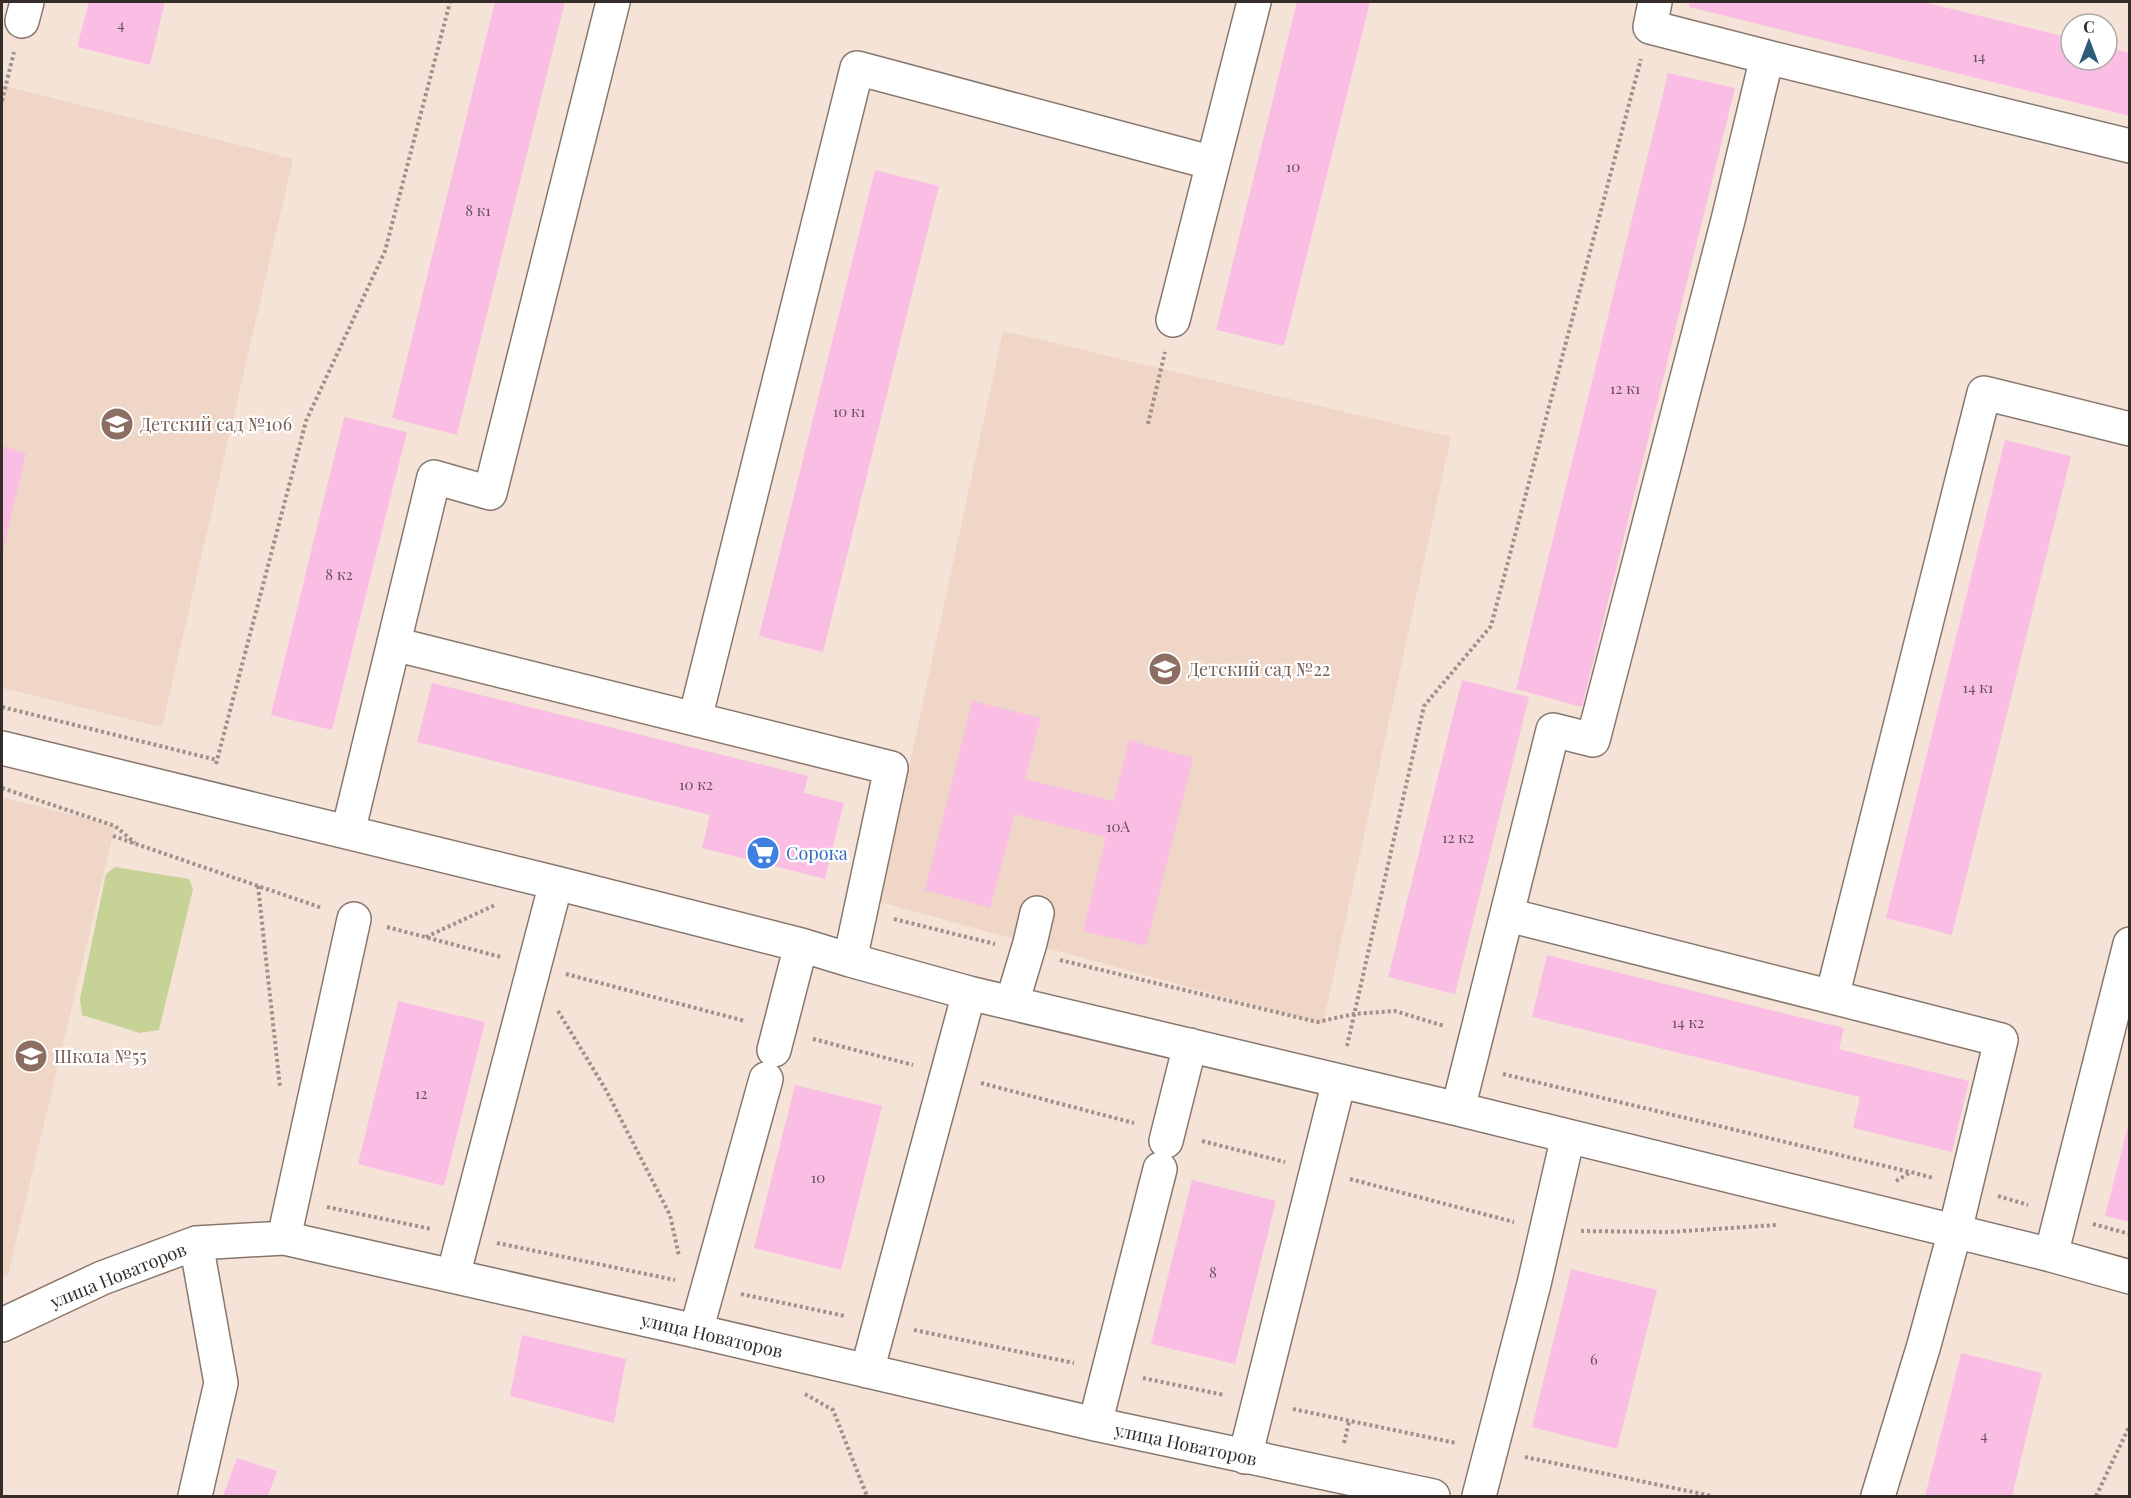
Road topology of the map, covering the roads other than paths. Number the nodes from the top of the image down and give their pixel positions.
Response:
1 (613, 2) edge
2 (1254, 2) edge
3 (1652, 14) edge
4 (1767, 57) junction
5 (2130, 146) edge
6 (1213, 163) junction
7 (1173, 320) road end
8 (2130, 429) edge
9 (394, 644) junction
10 (695, 718) junction
11 (2, 748) edge
12 (348, 832) junction
13 (551, 882) junction
14 (1037, 913) dead end
15 (1508, 915) junction
16 (354, 919) road end
17 (2130, 944) edge
18 (801, 945) junction
19 (850, 960) junction
20 (969, 993) junction
21 (1832, 998) junction
22 (1012, 1003) junction
23 (1190, 1045) junction
24 (1339, 1081) junction
25 (1458, 1109) junction
26 (1568, 1136) junction
27 (1955, 1231) junction
28 (284, 1238) junction
29 (196, 1242) junction
30 (2051, 1255) junction
31 (453, 1276) junction
32 (2130, 1277) edge
33 (2, 1325) edge
34 (696, 1330) junction
35 (867, 1371) junction
36 (1095, 1424) junction
37 (1245, 1457) junction
38 (195, 1497) edge
39 (1433, 1497) edge
40 (1479, 1497) edge
41 (1878, 1497) edge

1 - 9 street
2 - 6 street
3 - 4 street
4 - 5 street
4 - 15 street
6 - 7 street
6 - 10 street
8 - 21 street
9 - 10 street
9 - 12 street
10 - 19 street
11 - 12 street
12 - 13 street
13 - 18 street
13 - 31 street
14 - 22 street
15 - 21 street
15 - 25 street
16 - 28 street
17 - 30 street
18 - 19 street
18 - 34 street
19 - 20 street
20 - 22 street
20 - 35 street
21 - 27 street
22 - 23 street
23 - 24 street
23 - 36 street
24 - 25 street
24 - 37 street
25 - 26 street
26 - 27 street
26 - 40 street
27 - 30 street
27 - 41 street
28 - 29 street, улица Новаторов
28 - 31 street, улица Новаторов
29 - 33 street, улица Новаторов
29 - 38 street
30 - 32 street
31 - 34 street, улица Новаторов
34 - 35 street, улица Новаторов
35 - 36 street, улица Новаторов
36 - 37 street, улица Новаторов
37 - 39 street, улица Новаторов

